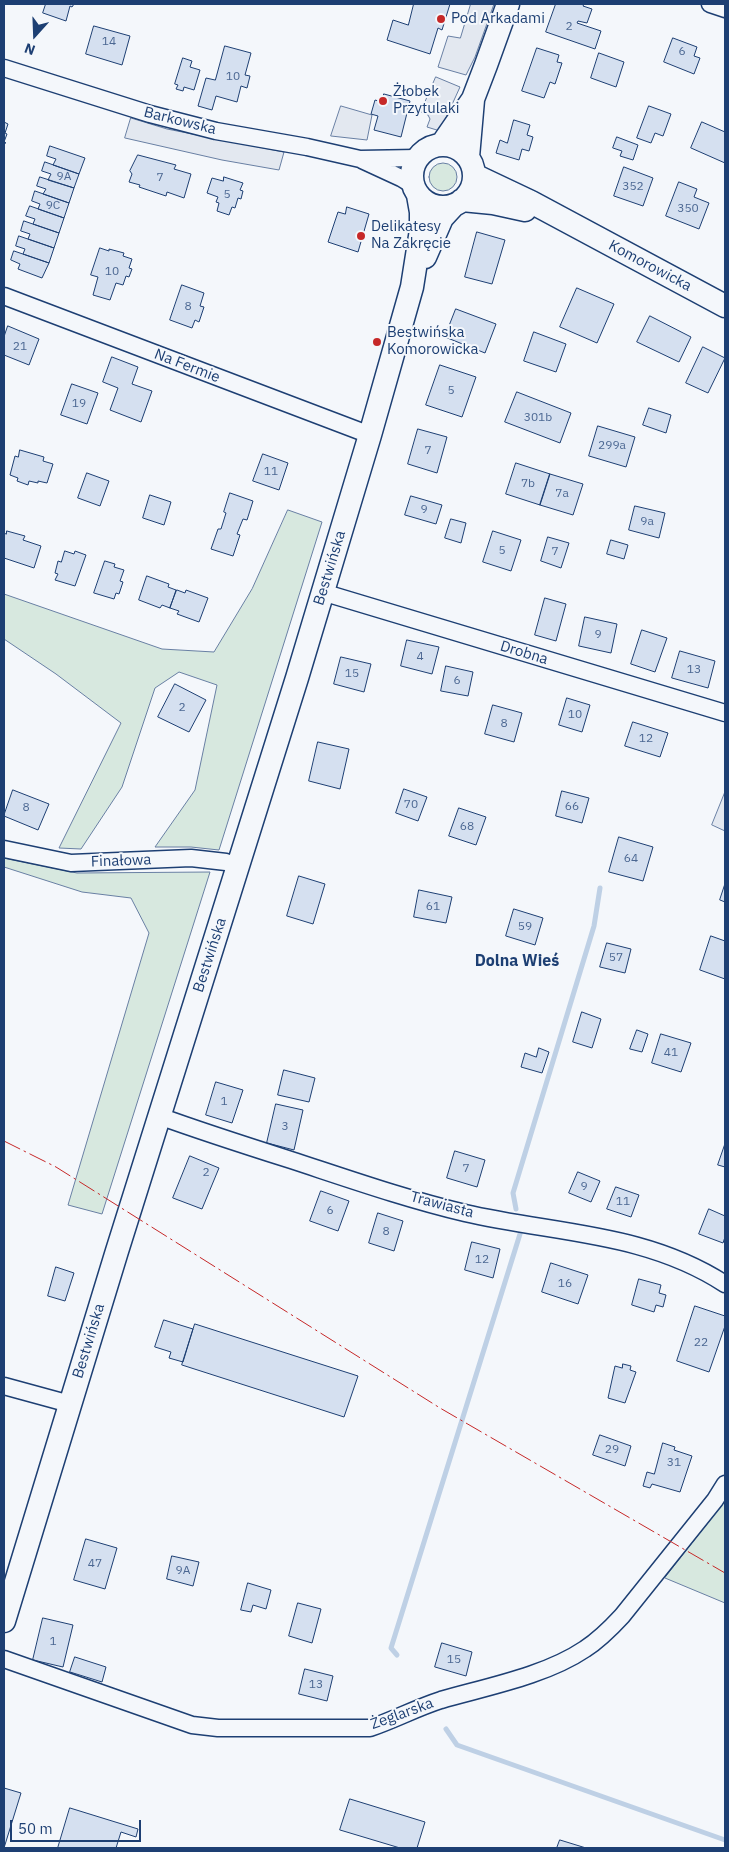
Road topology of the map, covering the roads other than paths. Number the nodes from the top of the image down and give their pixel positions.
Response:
1 (508, 4) edge
2 (710, 4) edge
3 (725, 9) edge
4 (4, 68) edge
5 (473, 99) junction
6 (442, 144) junction
7 (360, 158) junction
8 (417, 158) junction
9 (471, 166) junction
10 (416, 190) junction
11 (458, 203) junction
12 (574, 226) junction
13 (412, 287) junction
14 (4, 296) edge
15 (725, 306) edge
16 (370, 435) junction
17 (322, 592) junction
18 (725, 713) edge
19 (4, 849) edge
20 (238, 866) junction
21 (159, 1116) junction
22 (725, 1284) edge
23 (4, 1386) edge
24 (70, 1404) junction
25 (725, 1484) edge
26 (4, 1621) edge
27 (4, 1659) edge

1 - 5 street
2 - 3 street
4 - 7 street, Barkowska
5 - 6 street
5 - 9 street
6 - 8 street
6 - 9 street
7 - 8 street, Barkowska
7 - 10 street, Barkowska
8 - 10 street
9 - 11 street
9 - 12 street, Komorowicka
10 - 11 street
10 - 13 street, Bestwińska
11 - 12 street, Komorowicka
11 - 13 street, Bestwińska
12 - 15 street, Komorowicka
13 - 16 street, Bestwińska
14 - 16 street, Na Fermie
16 - 17 street, Bestwińska
17 - 18 street, Drobna
17 - 20 street, Bestwińska
19 - 20 street, Finałowa
20 - 21 street, Bestwińska
21 - 22 street, Trawiasta
21 - 24 street, Bestwińska
23 - 24 street
24 - 26 street, Bestwińska
25 - 27 street, Żeglarska

